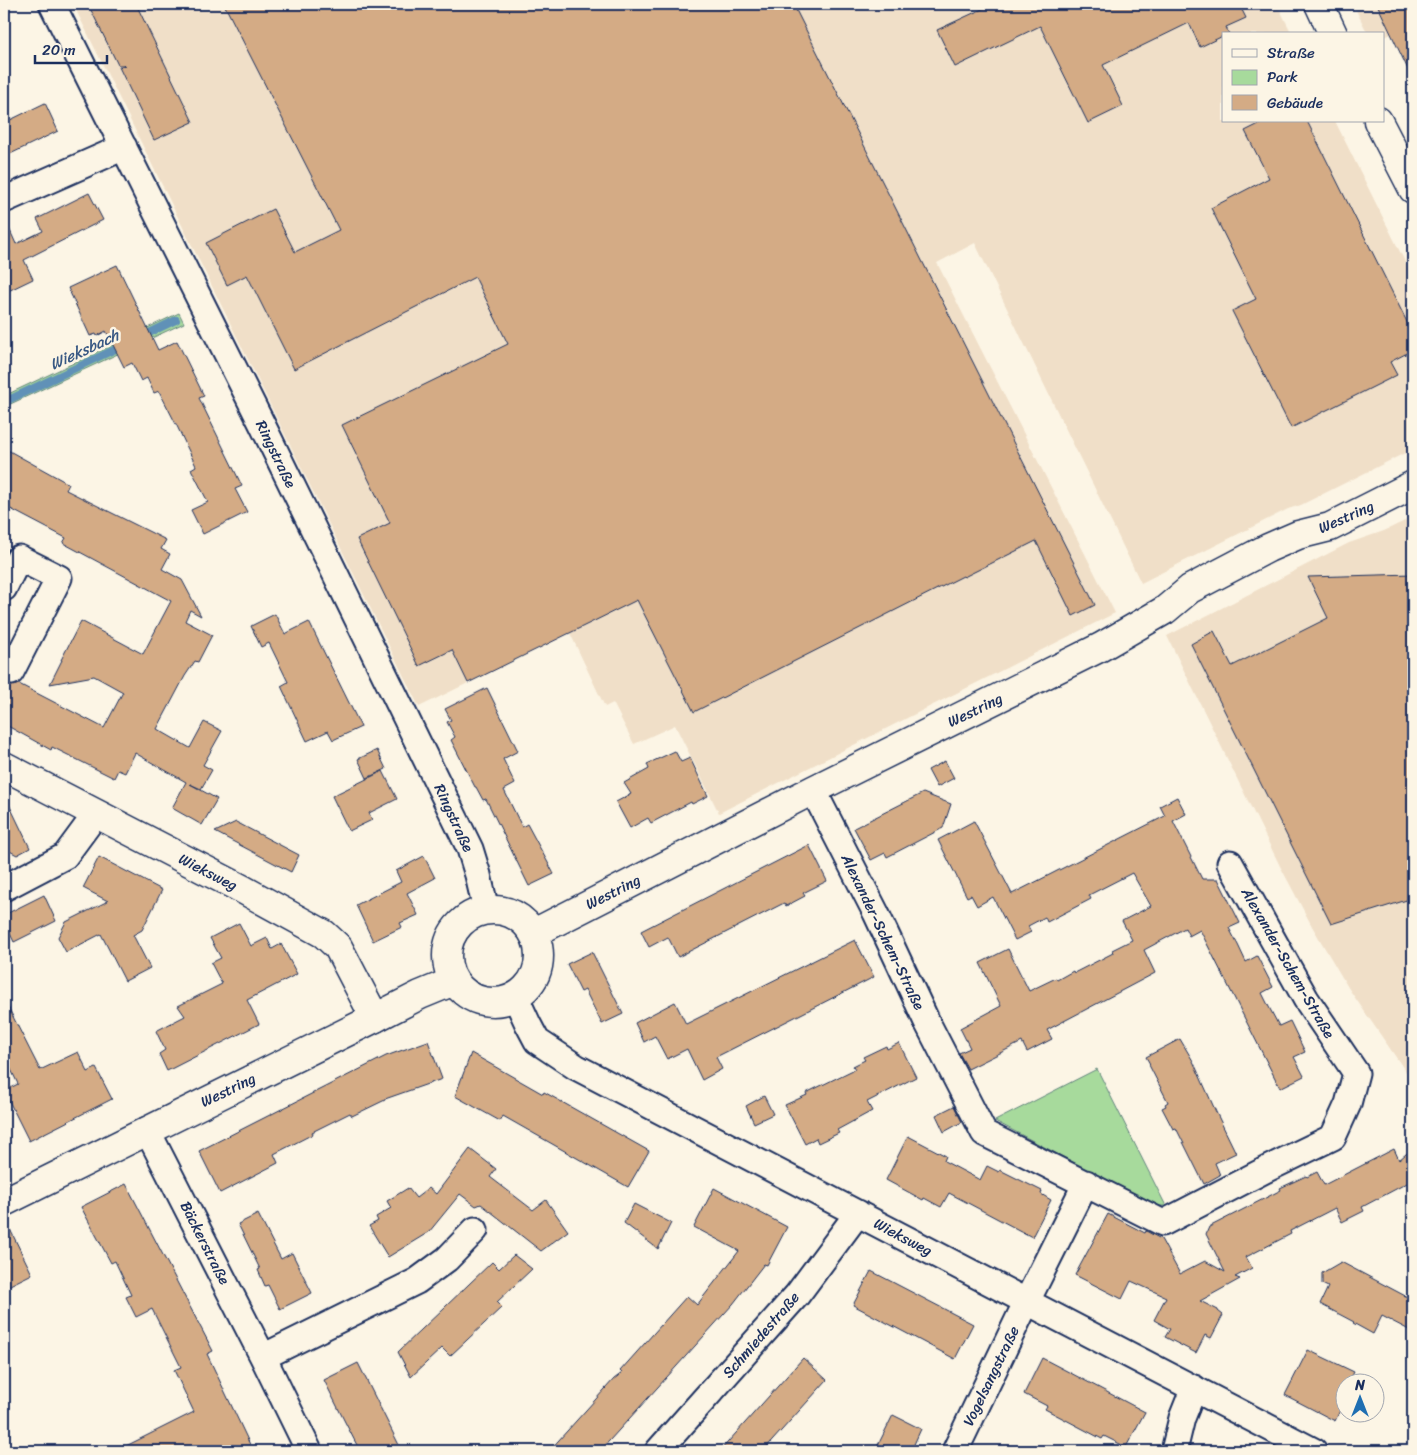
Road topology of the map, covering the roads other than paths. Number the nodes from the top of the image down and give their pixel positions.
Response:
1 (52, 4) edge
2 (1319, 4) edge
3 (1332, 32) edge
4 (1379, 122) edge
5 (124, 147) junction
6 (1411, 180) edge
7 (4, 200) edge
8 (1413, 485) edge
9 (4, 588) edge
10 (4, 668) edge
11 (4, 766) edge
12 (813, 790) junction
13 (96, 814) junction
14 (1230, 863) dead end
15 (4, 888) edge
16 (486, 910) junction
17 (534, 933) junction
18 (454, 981) junction
19 (516, 998) junction
20 (375, 1018) junction
21 (147, 1130) junction
22 (1086, 1183) junction
23 (4, 1202) edge
24 (858, 1213) junction
25 (475, 1230) dead end
26 (1027, 1301) junction
27 (263, 1357) junction
28 (1194, 1388) junction
29 (309, 1451) edge
30 (658, 1451) edge
31 (955, 1451) edge
32 (1174, 1451) edge
33 (1314, 1451) edge

1 - 5 street, Ringstraße
2 - 3 main road
4 - 6 main road
5 - 7 street
5 - 16 street, Ringstraße
8 - 12 main road, Westring
9 - 10 street
11 - 13 main road, Wieksweg
12 - 17 main road, Westring
12 - 22 street, Alexander-Schem-Straße
13 - 15 street
13 - 20 main road, Wieksweg
14 - 22 street, Alexander-Schem-Straße
16 - 17 main road
16 - 18 main road
17 - 19 main road
18 - 19 main road
18 - 20 main road, Westring
19 - 24 street, Wieksweg
20 - 21 main road, Westring
21 - 23 main road, Westring
21 - 27 street, Bäckerstraße
22 - 26 street
24 - 26 street, Wieksweg
24 - 30 street, Schmiedestraße
25 - 27 street
26 - 28 street, Wieksweg
26 - 31 street, Vogelsangstraße
27 - 29 street, Bäckerstraße
28 - 32 street
28 - 33 street, Wieksweg

